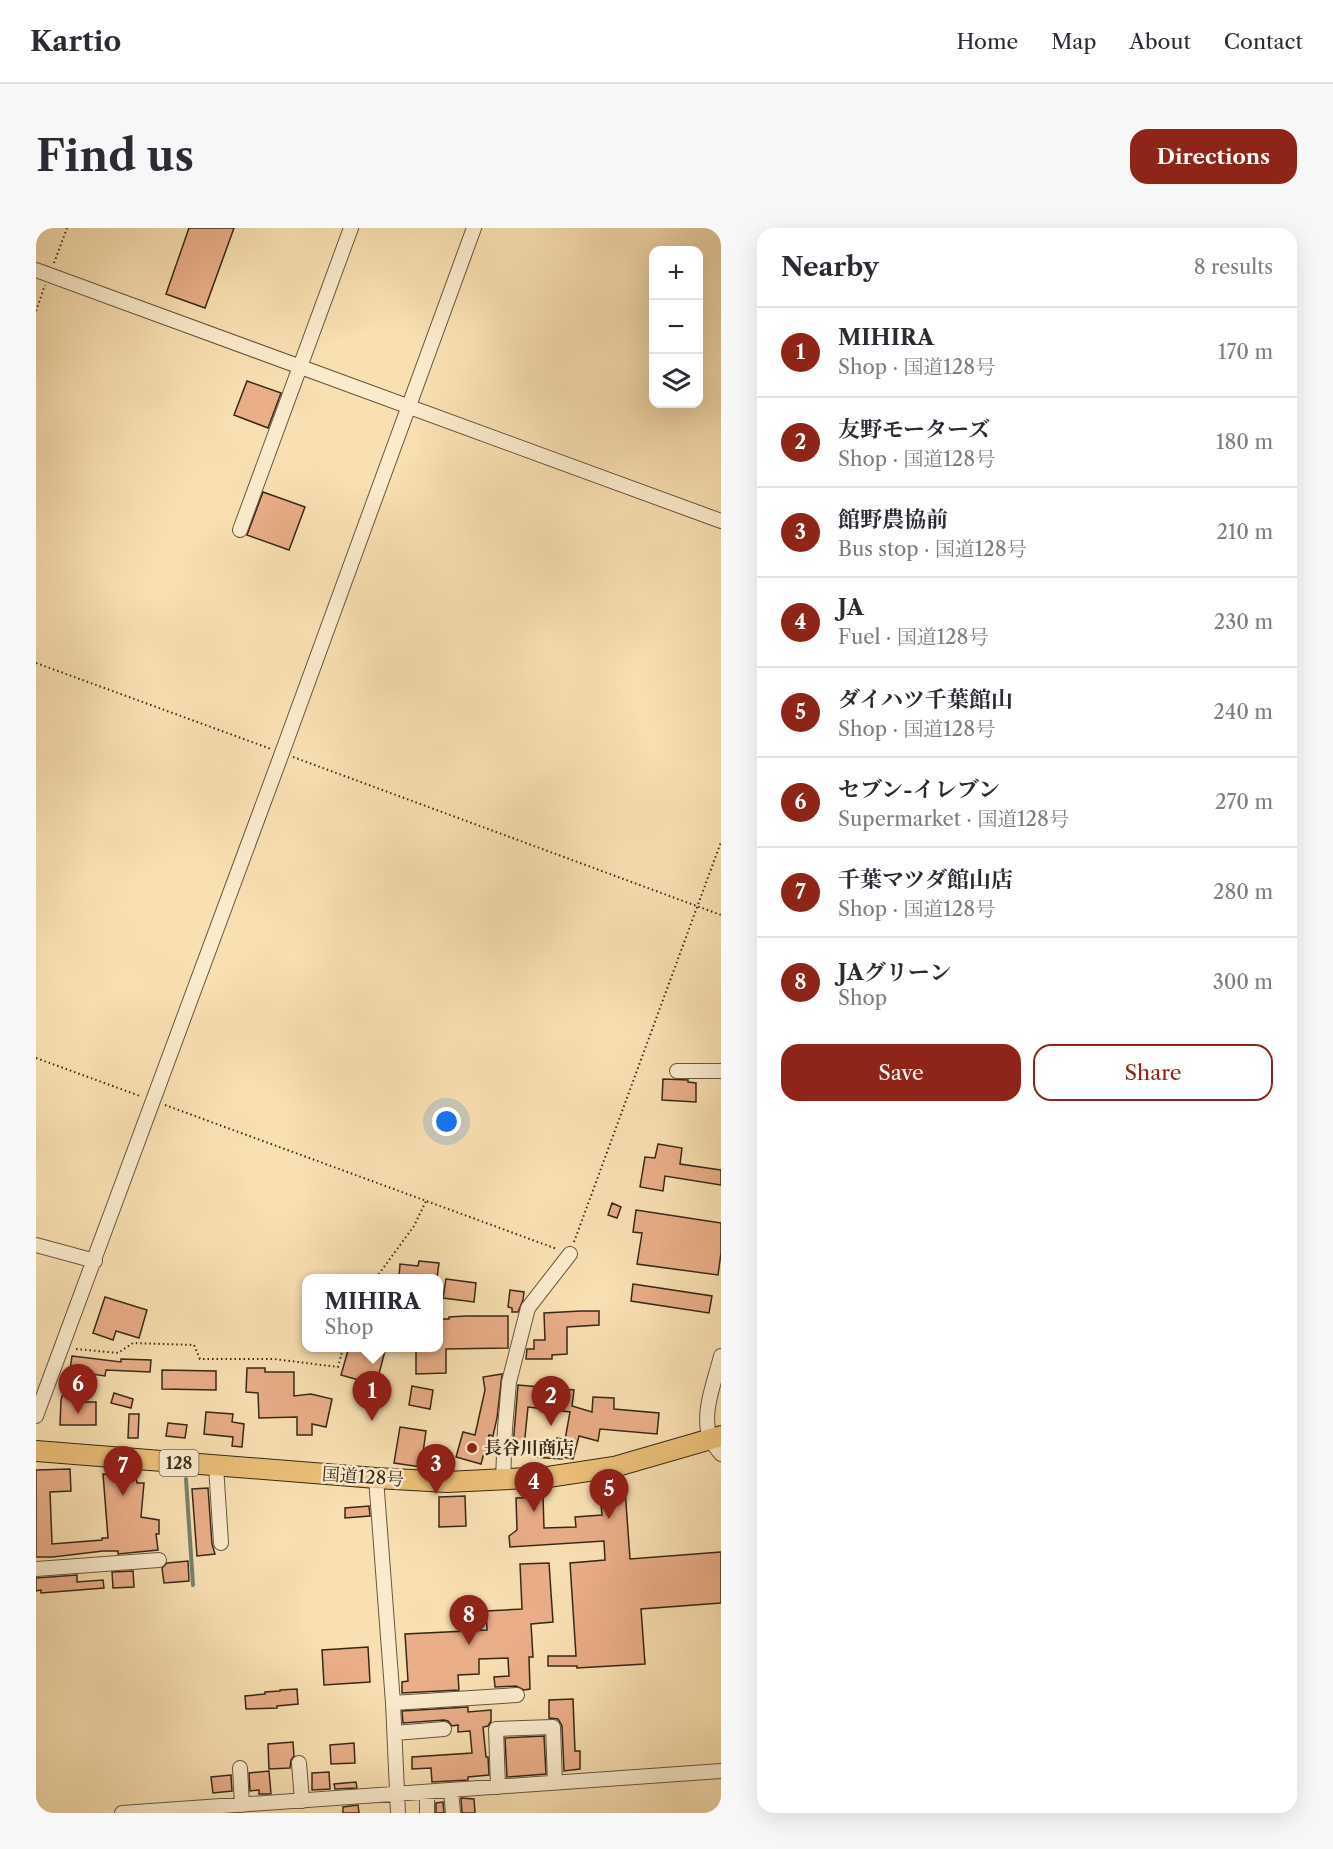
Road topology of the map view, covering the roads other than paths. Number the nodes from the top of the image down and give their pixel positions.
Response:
1 (351, 228) edge
2 (474, 228) edge
3 (36, 270) edge
4 (301, 366) junction
5 (409, 406) junction
6 (721, 521) edge
7 (240, 530) dead end
8 (676, 1071) dead end
9 (721, 1071) edge
10 (36, 1245) edge
11 (570, 1254) road end
12 (95, 1261) junction
13 (721, 1356) edge
14 (36, 1416) edge
15 (718, 1443) edge
16 (36, 1451) edge
17 (216, 1466) junction
18 (376, 1478) junction
19 (503, 1480) junction
20 (221, 1543) dead end
21 (159, 1560) dead end
22 (36, 1569) edge
23 (517, 1695) dead end
24 (393, 1703) junction
25 (444, 1729) dead end
26 (394, 1733) junction
27 (299, 1763) dead end
28 (240, 1768) dead end
29 (721, 1772) edge
30 (555, 1783) junction
31 (498, 1787) junction
32 (451, 1790) junction
33 (427, 1792) junction
34 (396, 1794) junction
35 (302, 1801) junction
36 (242, 1805) junction
37 (122, 1813) edge
38 (398, 1813) edge
39 (427, 1813) edge
40 (453, 1813) edge

1 - 4 street
2 - 5 street
3 - 4 street
4 - 5 street
4 - 7 street
5 - 6 street
5 - 12 street
8 - 9 street
10 - 12 street
11 - 19 street
12 - 14 street
13 - 15 street
15 - 19 highway, 国道128号 / 128
16 - 17 highway, 国道128号 / 128
17 - 18 highway, 国道128号 / 128
17 - 20 street
18 - 19 highway, 国道128号 / 128
18 - 24 street
21 - 22 street
23 - 24 street
24 - 26 street
25 - 26 street
26 - 34 street
27 - 35 street
28 - 36 street
29 - 30 street
30 - 31 street
30 - 31 street
31 - 32 street
32 - 33 street
32 - 40 street
33 - 34 street
33 - 39 street
34 - 35 street
34 - 38 street
35 - 36 street
36 - 37 street

